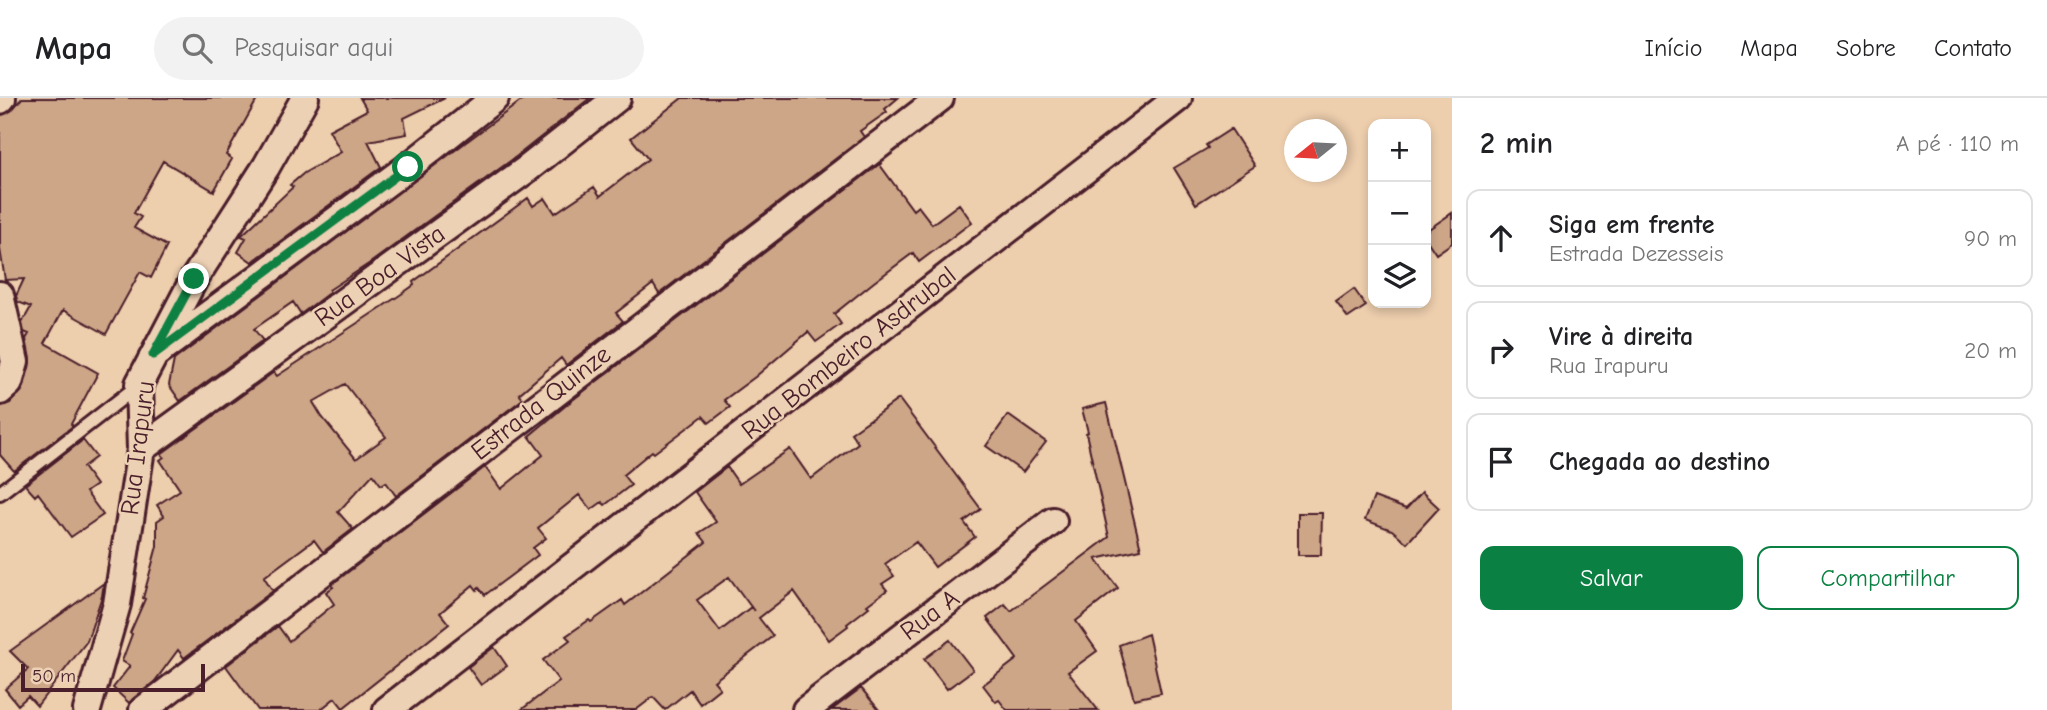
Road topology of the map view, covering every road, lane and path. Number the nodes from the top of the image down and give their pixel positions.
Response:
1 (305, 98) edge
2 (495, 98) edge
3 (617, 98) edge
4 (940, 98) edge
5 (1178, 98) edge
6 (0, 295) edge
7 (153, 355) junction
8 (139, 384) junction
9 (0, 391) edge
10 (141, 449) junction
11 (0, 493) edge
12 (1053, 521) dead end
13 (87, 710) edge
14 (143, 710) edge
15 (387, 710) edge
16 (806, 710) edge

1 - 7 street, Rua Irapuru
2 - 7 street
3 - 10 street, Rua Boa Vista
4 - 14 street, Estrada Quinze
5 - 15 street, Rua Bombeiro Asdrubal
6 - 9 street
7 - 8 street, Rua Irapuru
8 - 10 street, Rua Irapuru
8 - 11 lane
10 - 13 street, Rua Irapuru
12 - 16 street, Rua A

